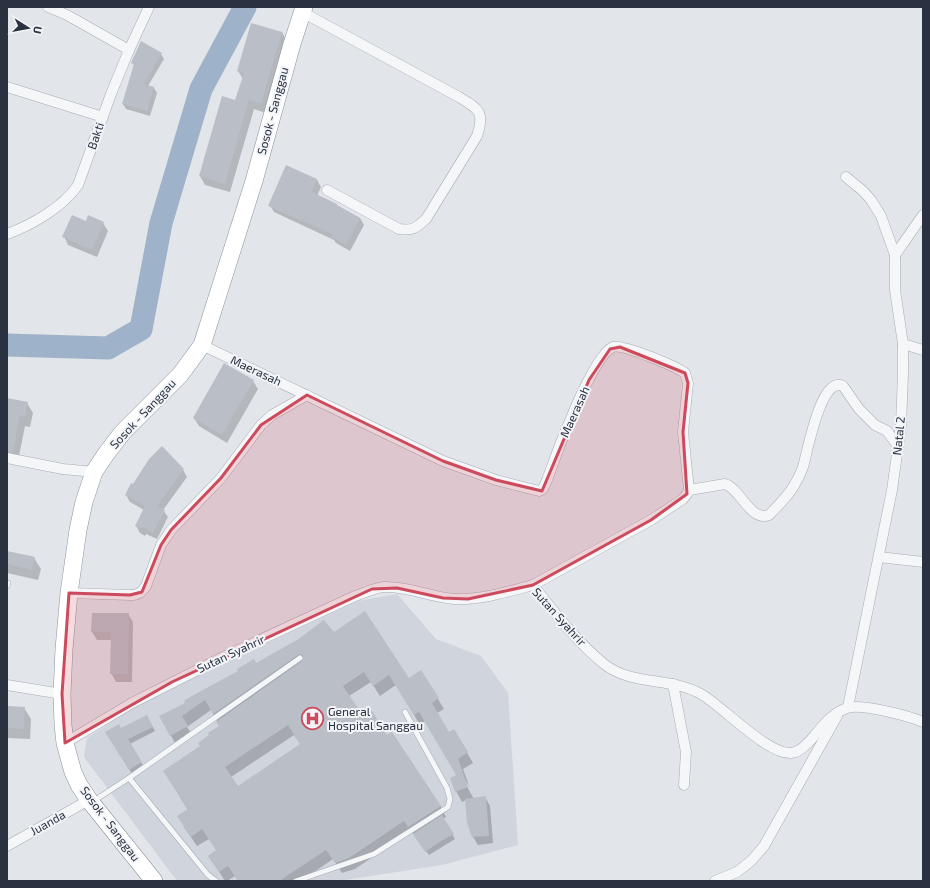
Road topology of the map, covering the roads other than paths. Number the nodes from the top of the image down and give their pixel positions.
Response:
1 (48, 7) edge
2 (149, 7) edge
3 (303, 9) edge
4 (129, 50) junction
5 (7, 87) edge
6 (103, 117) junction
7 (846, 177) dead end
8 (328, 190) dead end
9 (923, 215) edge
10 (8, 233) edge
11 (895, 255) junction
12 (903, 344) junction
13 (202, 346) junction
14 (923, 350) edge
15 (307, 395) junction
16 (898, 446) junction
17 (7, 458) edge
18 (94, 472) junction
19 (689, 490) junction
20 (879, 556) junction
21 (923, 562) edge
22 (533, 585) junction
23 (69, 593) junction
24 (300, 658) dead end
25 (673, 684) junction
26 (7, 685) edge
27 (62, 694) junction
28 (844, 709) junction
29 (405, 712) dead end
30 (923, 722) edge
31 (65, 743) junction
32 (129, 778) junction
33 (684, 785) dead end
34 (90, 801) junction
35 (7, 846) edge
36 (154, 881) edge
37 (216, 881) edge
38 (296, 881) edge
39 (715, 881) edge

1 - 4 street
2 - 4 street, Bakti
3 - 8 street
3 - 13 highway, Sosok - Sanggau
4 - 6 street, Bakti
5 - 6 street
6 - 10 street, Bakti
7 - 11 street, Natal 2
9 - 11 street
11 - 12 street, Natal 2
12 - 14 street
12 - 16 street, Natal 2
13 - 15 street, Maerasah
13 - 18 highway, Sosok - Sanggau
15 - 19 street, Maerasah
15 - 23 street
16 - 19 street
16 - 20 street, Natal 2
17 - 18 street
18 - 23 highway, Sosok - Sanggau
19 - 22 street
20 - 21 street
20 - 28 street, Natal 2
22 - 25 street, Sutan Syahrir
22 - 31 street, Sutan Syahrir
23 - 27 highway, Sosok - Sanggau
24 - 32 lane
25 - 28 street, Sutan Syahrir
25 - 33 street
26 - 27 street
27 - 31 highway, Sosok - Sanggau
28 - 30 street
28 - 39 street, Natal 2
29 - 38 lane
31 - 34 highway, Sosok - Sanggau
32 - 34 lane
32 - 37 lane
34 - 35 street, Juanda
34 - 36 highway, Sosok - Sanggau

